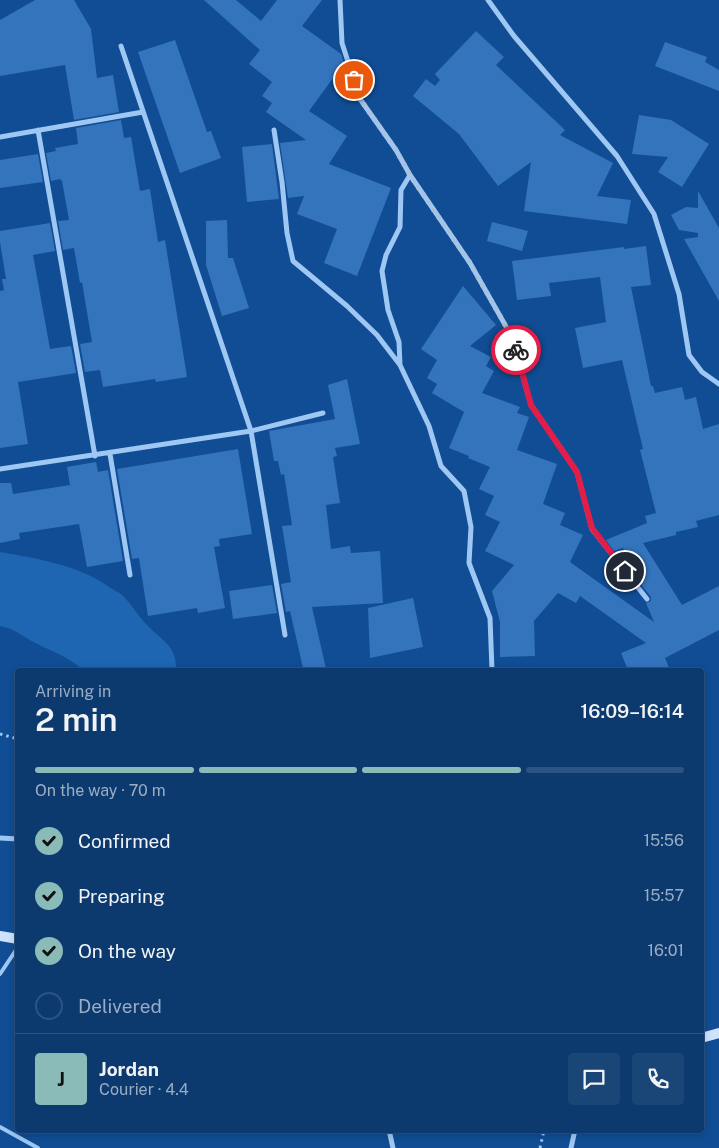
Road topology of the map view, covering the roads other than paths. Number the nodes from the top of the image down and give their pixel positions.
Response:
1 (340, 0) edge
2 (488, 0) edge
3 (121, 46) dead end
4 (143, 112) junction
5 (38, 130) junction
6 (274, 130) dead end
7 (0, 137) edge
8 (410, 175) junction
9 (400, 365) junction
10 (719, 384) edge
11 (323, 414) dead end
12 (251, 431) junction
13 (110, 454) junction
14 (95, 456) junction
15 (0, 469) edge
16 (130, 575) dead end
17 (647, 599) dead end
18 (285, 635) dead end
19 (492, 668) edge
20 (0, 838) edge
21 (15, 839) edge
22 (0, 936) edge
23 (15, 938) edge
24 (15, 951) edge
25 (0, 974) edge
26 (719, 1033) edge
27 (704, 1037) edge
28 (0, 1127) edge
29 (390, 1133) edge
30 (574, 1133) edge
31 (38, 1148) edge
32 (393, 1148) edge
33 (571, 1148) edge

1 - 8 street
2 - 10 street
3 - 4 street
4 - 5 street
4 - 12 street
5 - 7 street
5 - 14 street
6 - 9 street
8 - 9 street
8 - 17 street
9 - 19 street
11 - 12 street
12 - 13 street
12 - 18 street
13 - 14 street
13 - 16 street
14 - 15 street
20 - 21 street
22 - 23 main road
24 - 25 lane
26 - 27 main road
28 - 31 lane
29 - 32 street
30 - 33 street

